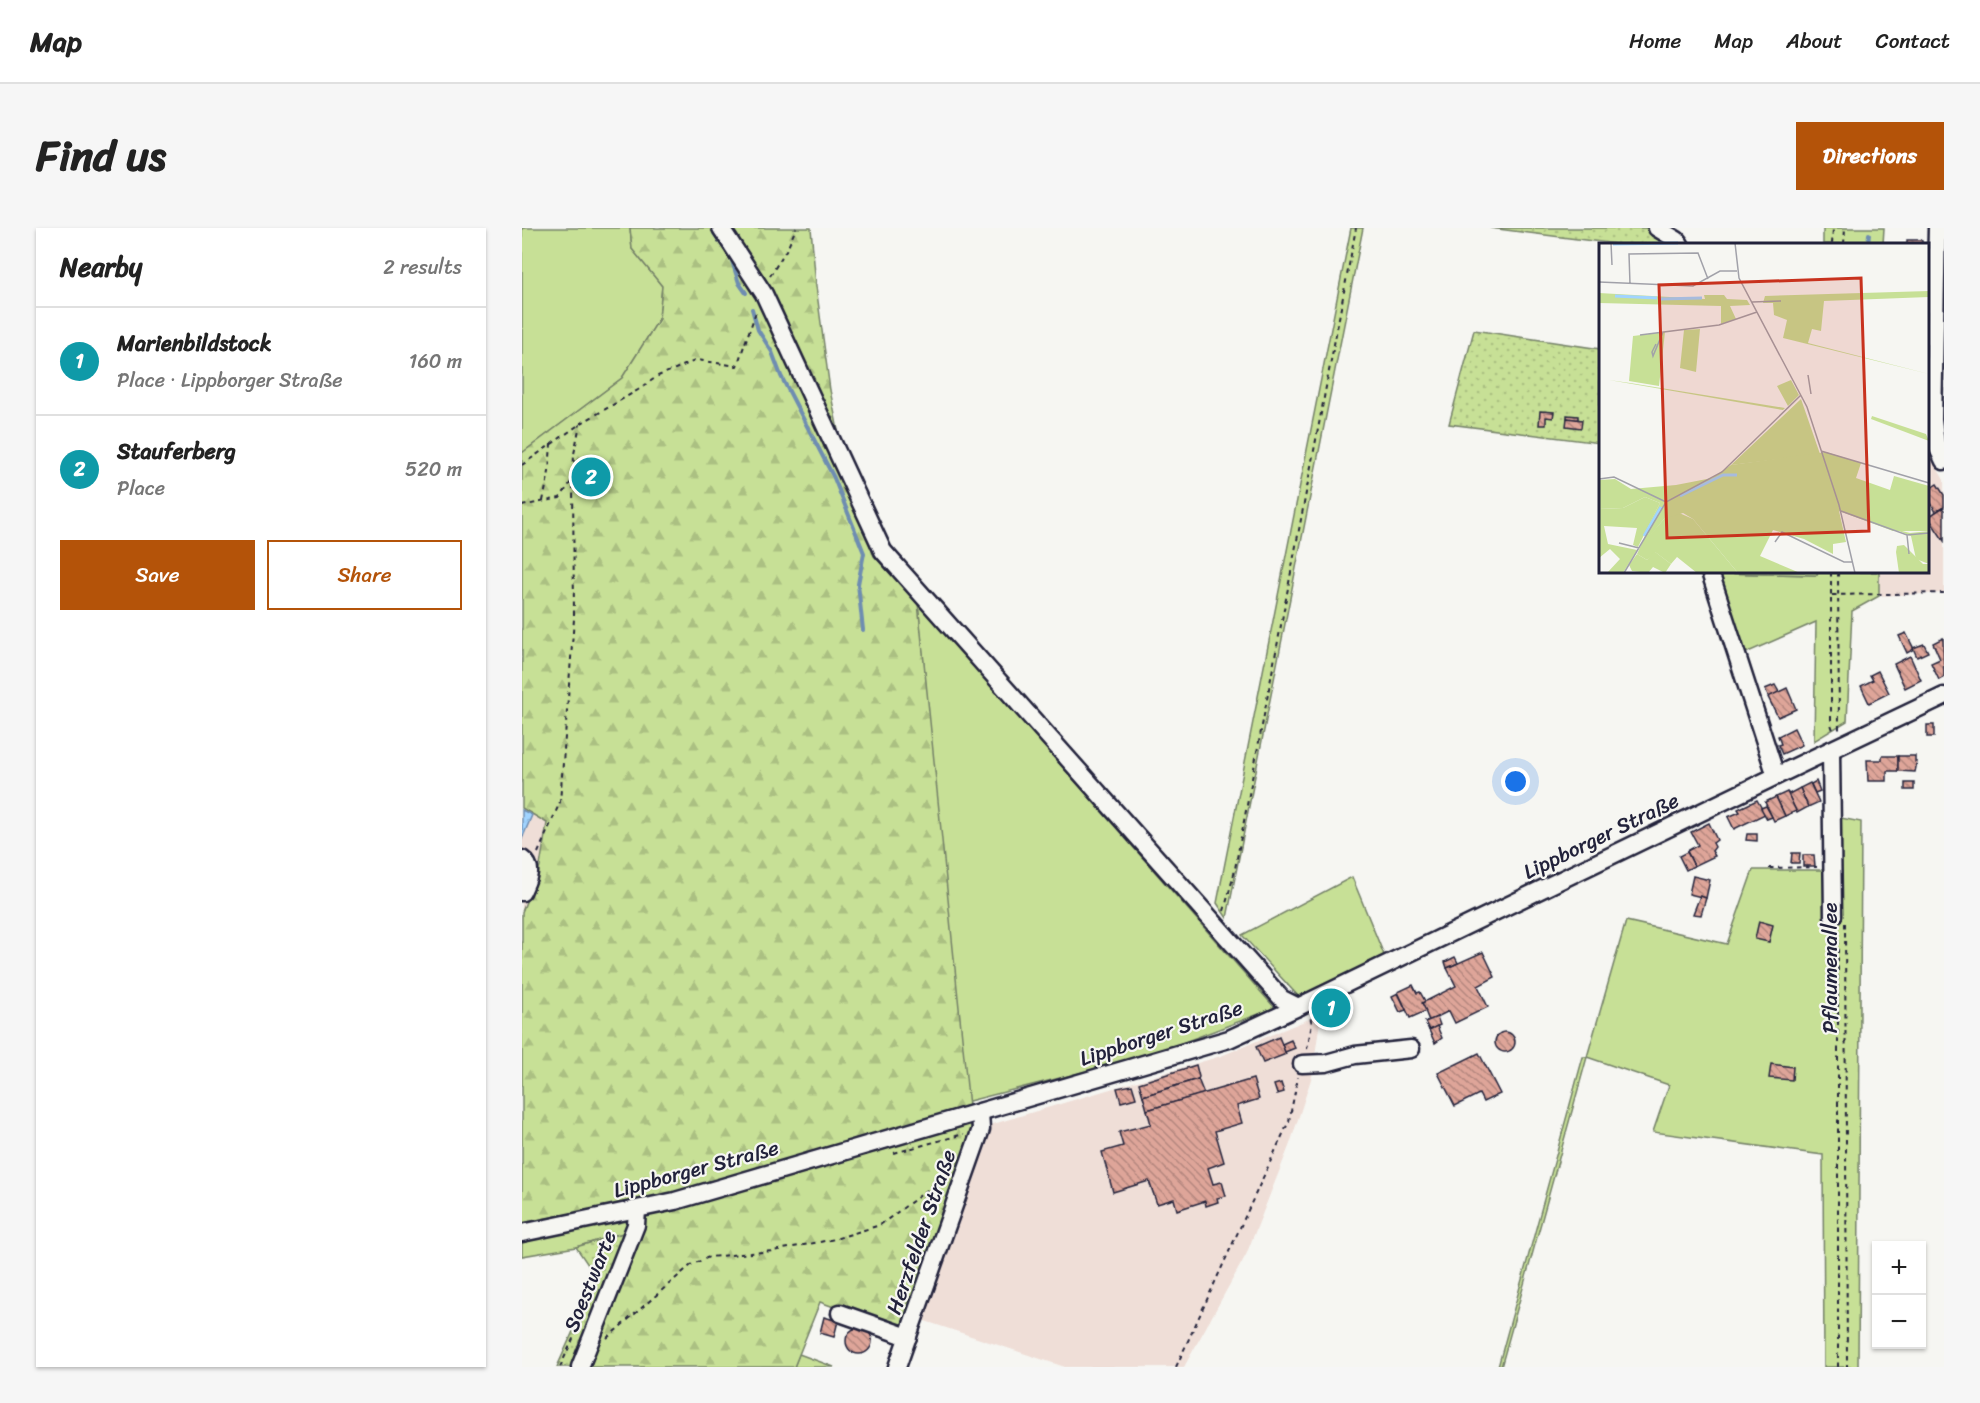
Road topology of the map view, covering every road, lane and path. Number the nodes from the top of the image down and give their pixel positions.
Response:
1 (720, 228) edge
2 (796, 228) edge
3 (1356, 228) edge
4 (1657, 228) edge
5 (1679, 228) edge
6 (1833, 228) edge
7 (1845, 228) edge
8 (1937, 228) edge
9 (1679, 243) edge
10 (1680, 243) edge
11 (1832, 243) edge
12 (1844, 243) edge
13 (1940, 278) edge
14 (764, 294) junction
15 (1938, 373) edge
16 (580, 424) junction
17 (551, 444) junction
18 (1944, 461) edge
19 (522, 465) edge
20 (573, 479) junction
21 (543, 501) junction
22 (522, 506) edge
23 (1710, 573) edge
24 (1831, 573) edge
25 (1838, 573) edge
26 (1944, 594) edge
27 (1832, 595) junction
28 (1837, 595) junction
29 (1944, 696) edge
30 (1835, 748) junction
31 (1776, 776) junction
32 (526, 866) edge
33 (1832, 867) junction
34 (1769, 868) dead end
35 (522, 892) edge
36 (1838, 917) junction
37 (1215, 923) junction
38 (1298, 1007) junction
39 (1411, 1049) dead end
40 (1302, 1064) junction
41 (980, 1112) junction
42 (963, 1181) junction
43 (637, 1210) junction
44 (522, 1233) edge
45 (840, 1313) dead end
46 (908, 1337) junction
47 (601, 1344) dead end
48 (580, 1367) edge
49 (897, 1367) edge
50 (1176, 1367) edge
51 (1838, 1367) edge
52 (1847, 1367) edge

1 - 14 street
2 - 14 path
3 - 37 path
4 - 9 street
5 - 10 street
6 - 11 path
7 - 12 path
8 - 13 street
13 - 15 street
14 - 16 path
14 - 37 street
15 - 18 street
16 - 17 path
16 - 20 path
17 - 19 path
17 - 21 path
20 - 21 path
20 - 32 path
21 - 22 path
23 - 31 street
24 - 27 path
25 - 28 path
26 - 28 path
27 - 28 path
27 - 30 path
28 - 30 path
29 - 30 street, Lippborger Straße
30 - 31 street, Lippborger Straße
30 - 33 street
31 - 38 street, Lippborger Straße
32 - 35 street
33 - 34 path
33 - 36 street
36 - 51 path
36 - 52 path, Pflaumenallee
37 - 38 street
38 - 40 path
38 - 41 street, Lippborger Straße
39 - 40 street
40 - 50 path
41 - 42 street, Herzfelder Straße
41 - 43 street, Lippborger Straße
42 - 46 street, Herzfelder Straße
42 - 47 path
43 - 44 street, Lippborger Straße
43 - 48 street, Soestwarte
45 - 46 street
46 - 49 street, Herzfelder Straße

